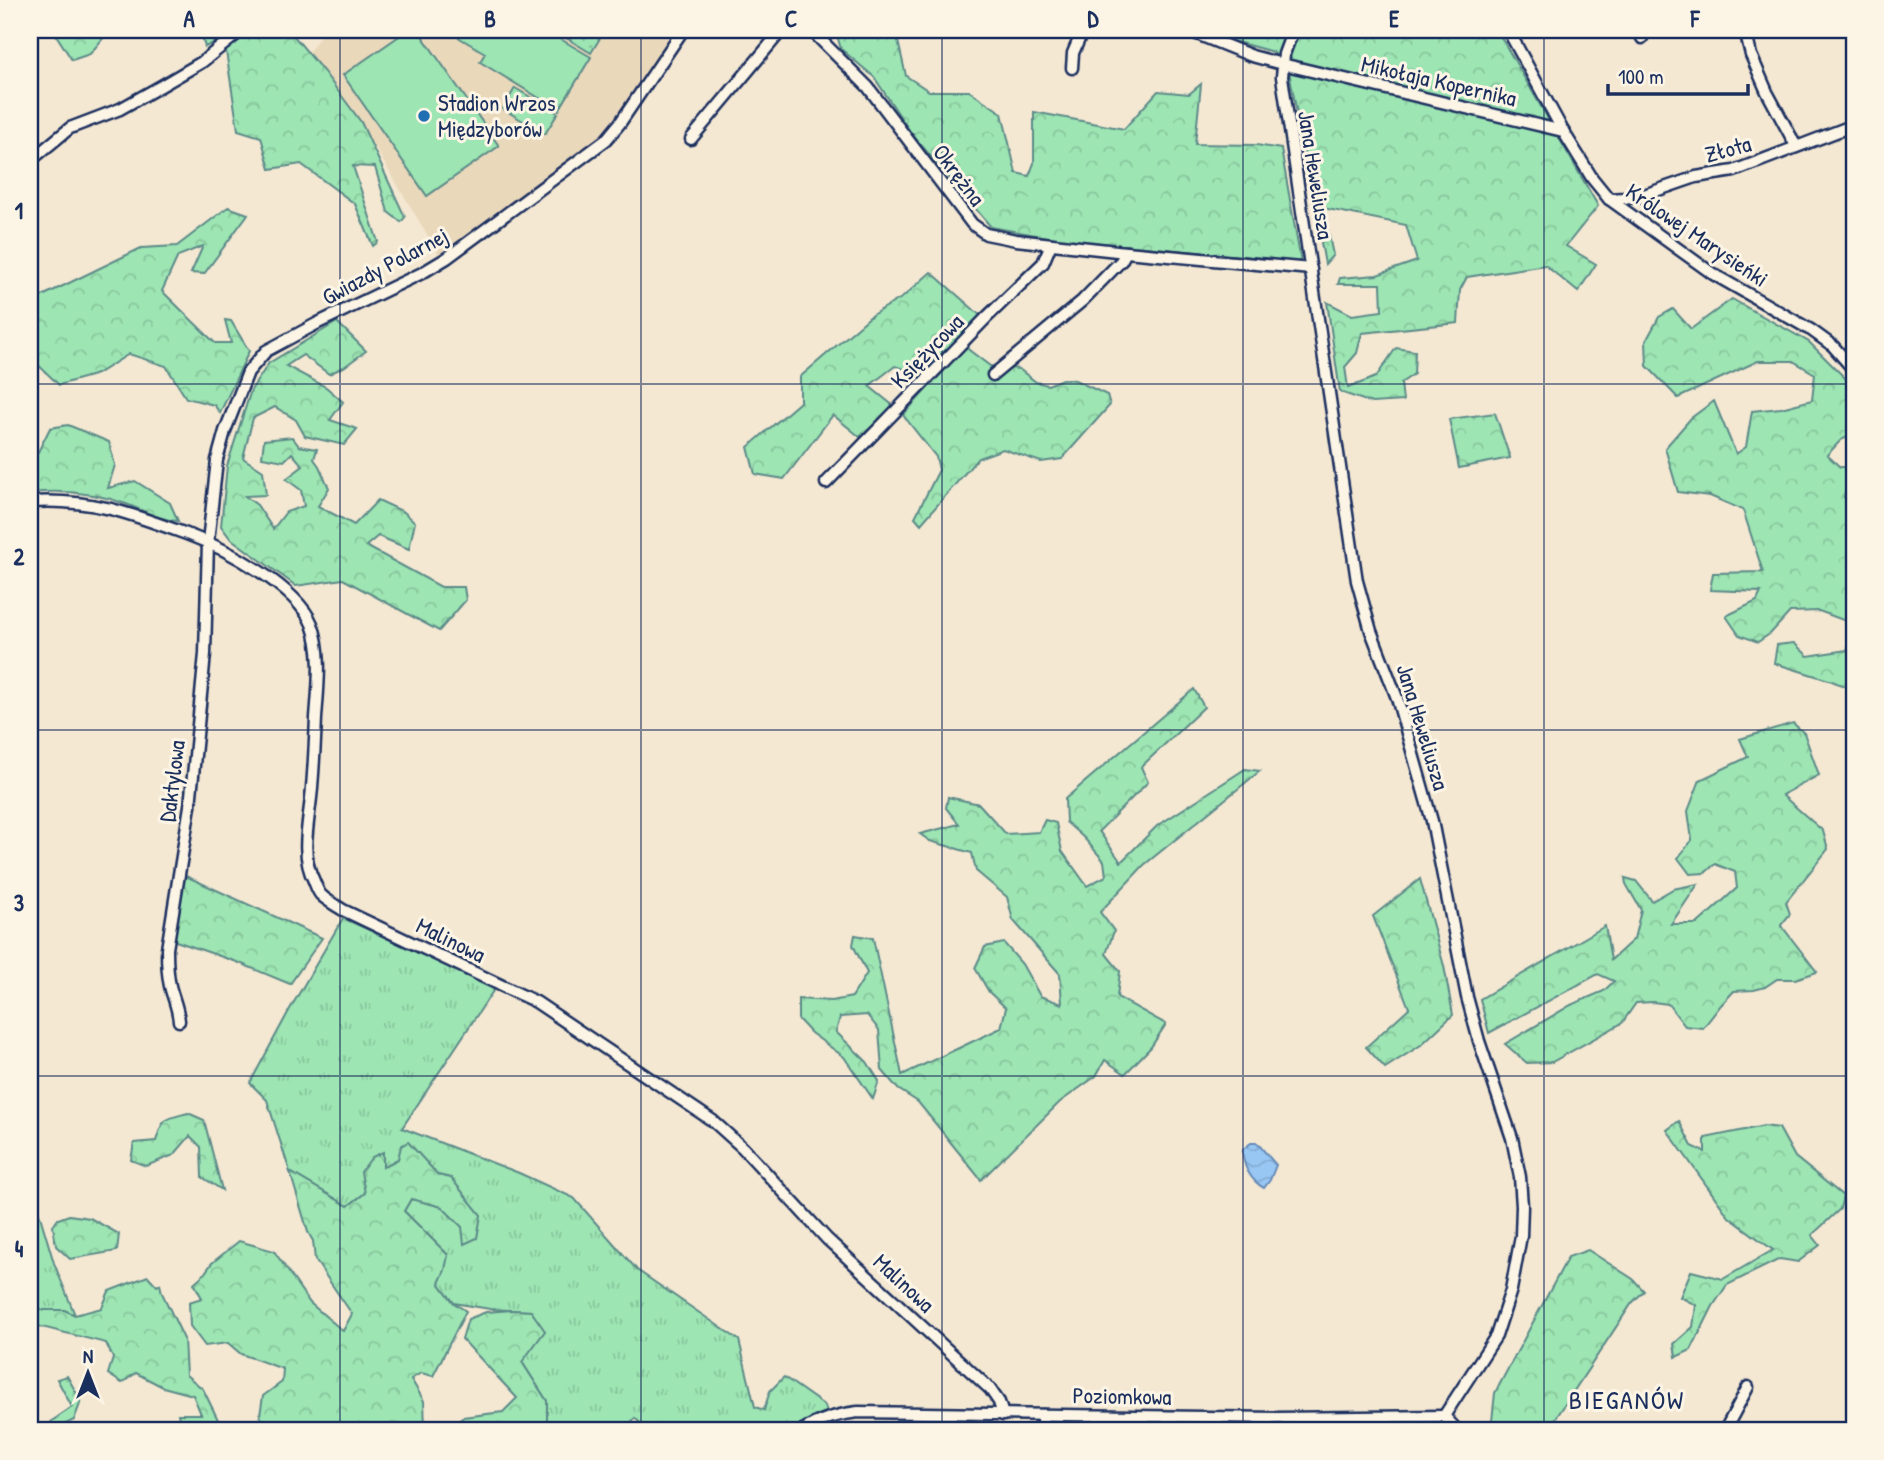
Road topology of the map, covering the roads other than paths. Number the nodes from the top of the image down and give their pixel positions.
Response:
1 (242, 30) edge
2 (683, 30) edge
3 (782, 30) edge
4 (811, 30) edge
5 (1083, 30) edge
6 (1186, 30) edge
7 (1293, 30) edge
8 (1508, 30) edge
9 (1745, 30) edge
10 (1282, 64) junction
11 (1072, 68) dead end
12 (1854, 125) edge
13 (1563, 131) junction
14 (691, 139) dead end
15 (1796, 146) junction
16 (30, 161) edge
17 (1609, 199) junction
18 (1051, 244) junction
19 (1126, 252) junction
20 (1311, 269) junction
21 (1854, 370) edge
22 (993, 375) dead end
23 (826, 483) dead end
24 (30, 502) edge
25 (208, 542) junction
26 (180, 1021) dead end
27 (1748, 1387) dead end
28 (1003, 1415) junction
29 (1043, 1415) junction
30 (1444, 1416) junction
31 (1277, 1418) junction
32 (803, 1430) edge
33 (1041, 1430) edge
34 (1279, 1430) edge
35 (1457, 1430) edge
36 (1725, 1430) edge

1 - 16 street
2 - 25 street, Gwiazdy Polarnej
3 - 14 street
4 - 18 street, Okrężna
5 - 11 street
6 - 10 street, Mikołaja Kopernika
7 - 10 street, Jana Heweliusza
8 - 13 street, Królowej Marysieńki
9 - 15 street
10 - 13 street, Mikołaja Kopernika
10 - 20 street, Jana Heweliusza
12 - 15 street, Złota
13 - 17 street, Królowej Marysieńki
15 - 17 street, Złota
17 - 21 street, Królowej Marysieńki
18 - 19 street, Okrężna
18 - 23 street, Księżycowa
19 - 20 street, Okrężna
19 - 22 street
20 - 30 street, Jana Heweliusza
24 - 25 street, Malinowa
25 - 26 street, Daktylowa
25 - 28 street, Malinowa
27 - 36 street
28 - 29 street, Poziomkowa
28 - 32 street, Poziomkowa
29 - 31 street, Poziomkowa
29 - 33 street
30 - 31 street, Poziomkowa
30 - 35 street
31 - 34 street

